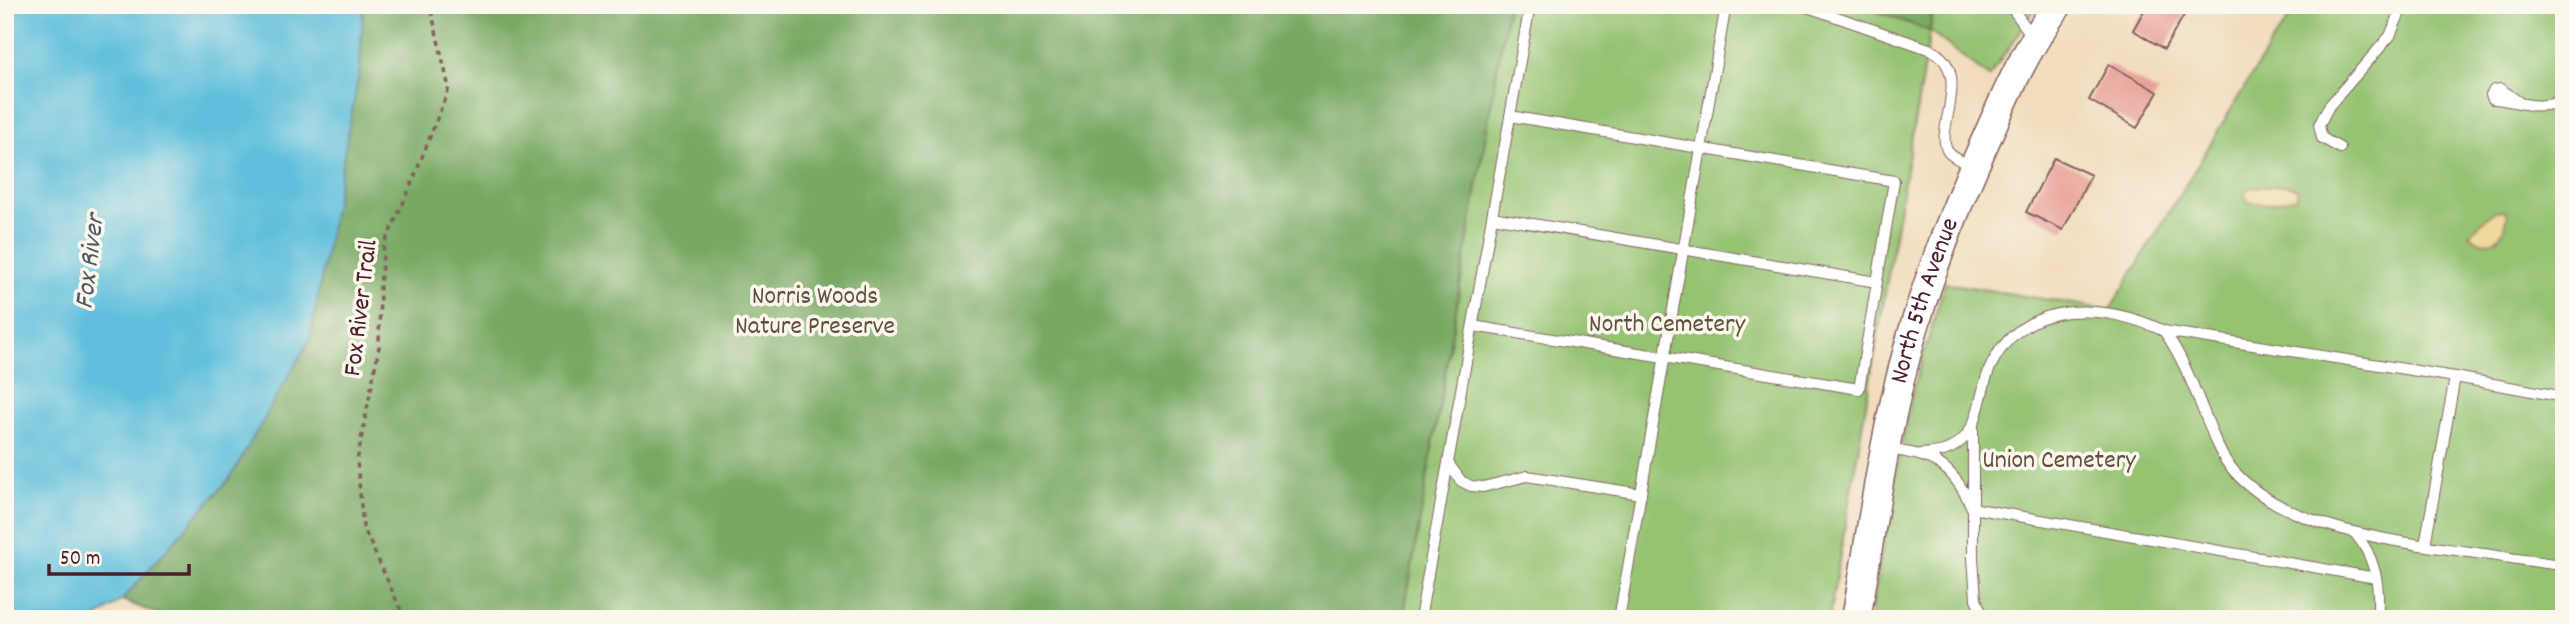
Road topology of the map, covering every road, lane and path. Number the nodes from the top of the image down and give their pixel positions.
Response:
1 (430, 5) edge
2 (1530, 5) edge
3 (1726, 5) edge
4 (1802, 5) edge
5 (2010, 5) edge
6 (2403, 5) edge
7 (2050, 8) edge
8 (2034, 38) junction
9 (2564, 98) edge
10 (2519, 102) dead end
11 (1510, 116) junction
12 (2340, 148) dead end
13 (1701, 150) junction
14 (1973, 167) junction
15 (1492, 217) junction
16 (1684, 250) junction
17 (1877, 282) junction
18 (1472, 326) junction
19 (2164, 331) junction
20 (1665, 358) junction
21 (2455, 377) junction
22 (2564, 397) edge
23 (1973, 424) junction
24 (1885, 449) junction
25 (1920, 454) junction
26 (1448, 463) junction
27 (1641, 494) junction
28 (1972, 508) junction
29 (2354, 532) junction
30 (2425, 545) junction
31 (2564, 565) edge
32 (2376, 578) junction
33 (405, 619) edge
34 (1420, 619) edge
35 (1619, 619) edge
36 (1856, 619) edge
37 (1984, 619) edge
38 (2377, 619) edge

1 - 33 path, Fox River Trail
2 - 11 lane
3 - 13 lane
4 - 14 lane
5 - 8 lane
6 - 12 lane
7 - 8 main road, North 5th Avenue
8 - 14 main road, North 5th Avenue
9 - 10 lane
11 - 13 lane
11 - 15 lane
13 - 16 lane
13 - 17 lane
14 - 24 main road, North 5th Avenue
15 - 16 lane
15 - 18 lane
16 - 17 lane
16 - 20 lane
17 - 20 lane
18 - 20 lane
18 - 26 lane
19 - 21 lane
19 - 23 lane
19 - 29 lane
20 - 27 lane
21 - 22 lane
21 - 30 lane
23 - 25 lane
23 - 28 lane
24 - 25 lane
24 - 36 main road, North 5th Avenue
25 - 28 lane
26 - 27 lane
26 - 34 lane
27 - 35 lane
28 - 32 lane
28 - 37 lane
29 - 30 lane
29 - 32 lane
30 - 31 lane
32 - 38 lane

